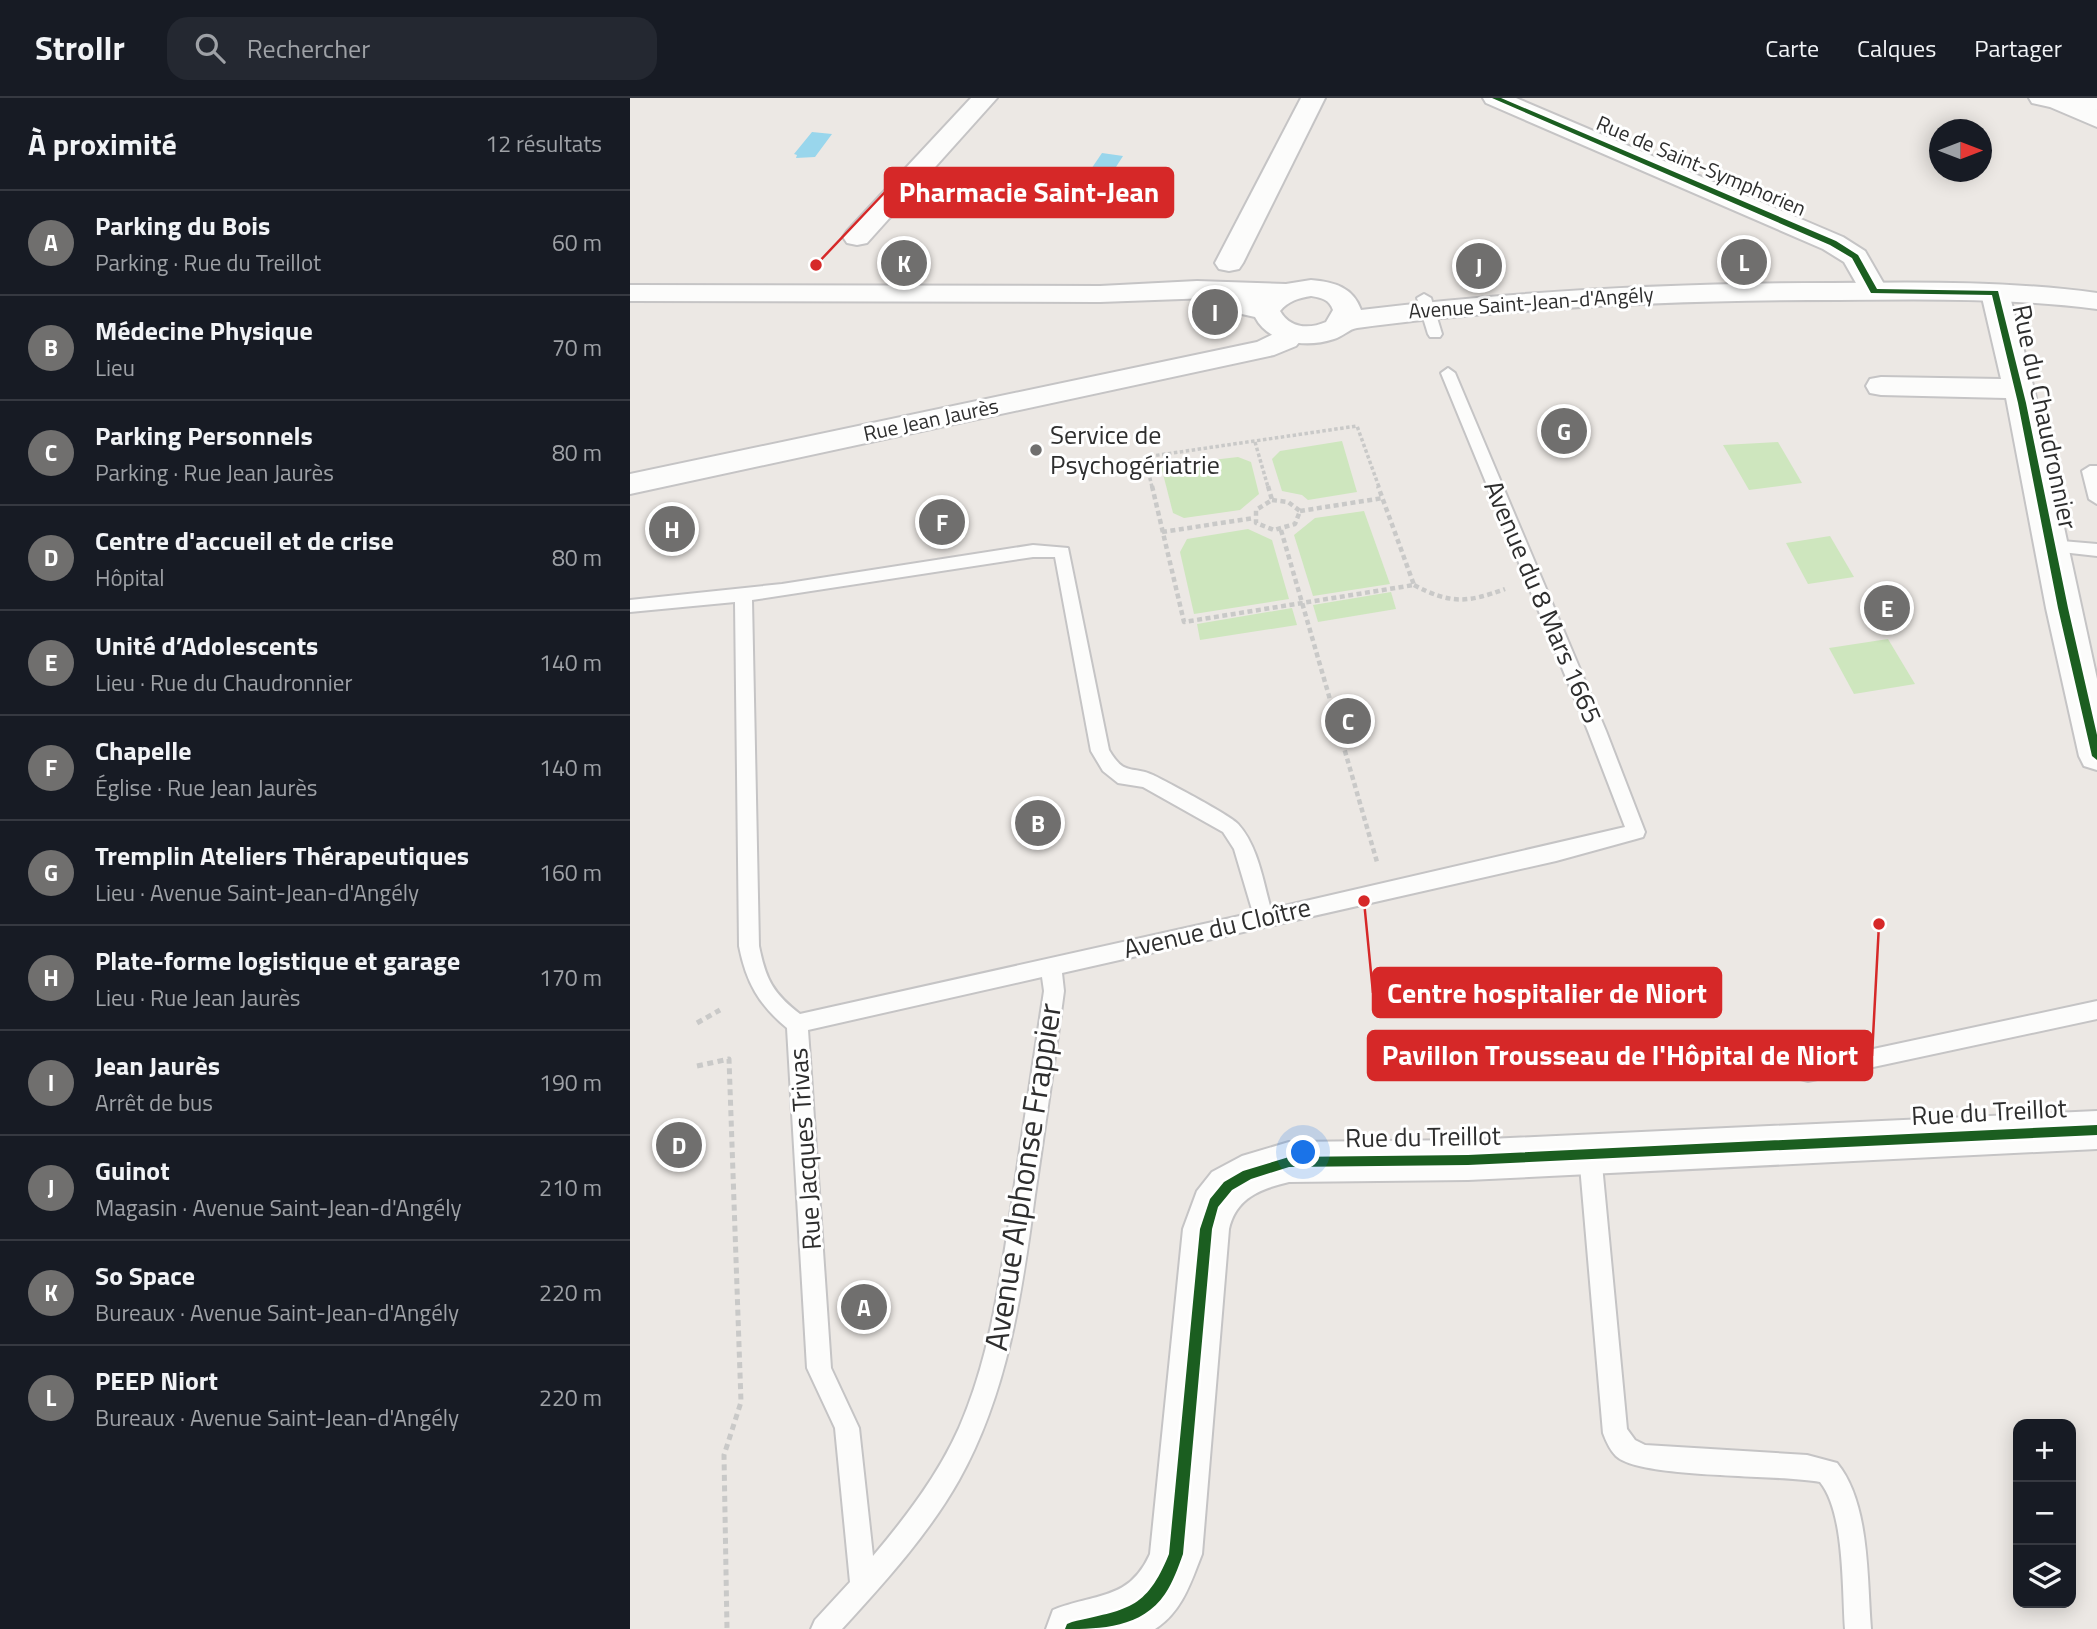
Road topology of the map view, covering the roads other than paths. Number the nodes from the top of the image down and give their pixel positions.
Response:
1 (985, 98) edge
2 (1495, 98) edge
3 (2049, 99) edge
4 (1303, 100) edge
5 (2097, 103) edge
6 (2097, 119) edge
7 (857, 237) dead end
8 (1228, 262) dead end
9 (1874, 291) junction
10 (630, 293) edge
11 (1995, 293) junction
12 (2090, 299) edge
13 (1344, 312) junction
14 (1279, 316) junction
15 (1448, 373) dead end
16 (1881, 386) dead end
17 (2019, 389) junction
18 (2097, 471) edge
19 (630, 484) edge
20 (2097, 499) edge
21 (2050, 546) junction
22 (2097, 550) edge
23 (744, 594) junction
24 (630, 606) edge
25 (2097, 756) edge
26 (1636, 832) joint
27 (1264, 917) junction
28 (1051, 967) junction
29 (2097, 1010) edge
30 (797, 1024) junction
31 (1808, 1072) dead end
32 (2097, 1130) edge
33 (1590, 1154) junction
34 (863, 1587) junction
35 (824, 1629) edge
36 (1072, 1629) edge
37 (1858, 1629) edge

1 - 7 street
2 - 9 street, Rue de Saint-Symphorien
3 - 5 street
3 - 6 street
4 - 8 street
9 - 11 street, Avenue Saint-Jean-d'Angély
9 - 13 street, Avenue Saint-Jean-d'Angély
10 - 14 street, Avenue Saint-Jean-d'Angély
11 - 12 street, Avenue Saint-Jean-d'Angély
11 - 17 street, Rue du Chaudronnier
13 - 14 street, Avenue Saint-Jean-d'Angély
13 - 14 street, Avenue Saint-Jean-d'Angély
14 - 19 street, Rue Jean Jaurès
15 - 26 lane, Avenue du 8 Mars 1665
16 - 17 street
17 - 21 street, Rue du Chaudronnier
18 - 20 lane
21 - 22 lane
21 - 25 street, Rue du Chaudronnier
23 - 24 lane
23 - 27 lane
23 - 30 lane, Rue Jacques Trivas
26 - 27 lane, Avenue du Cloître
27 - 28 lane, Avenue du Cloître
28 - 30 lane, Avenue du Cloître
28 - 34 lane, Avenue Alphonse Frappier
29 - 31 lane
30 - 34 lane, Rue Jacques Trivas
32 - 33 street, Rue du Treillot
33 - 36 street, Rue du Treillot
33 - 37 lane
34 - 35 lane, Avenue Alphonse Frappier

